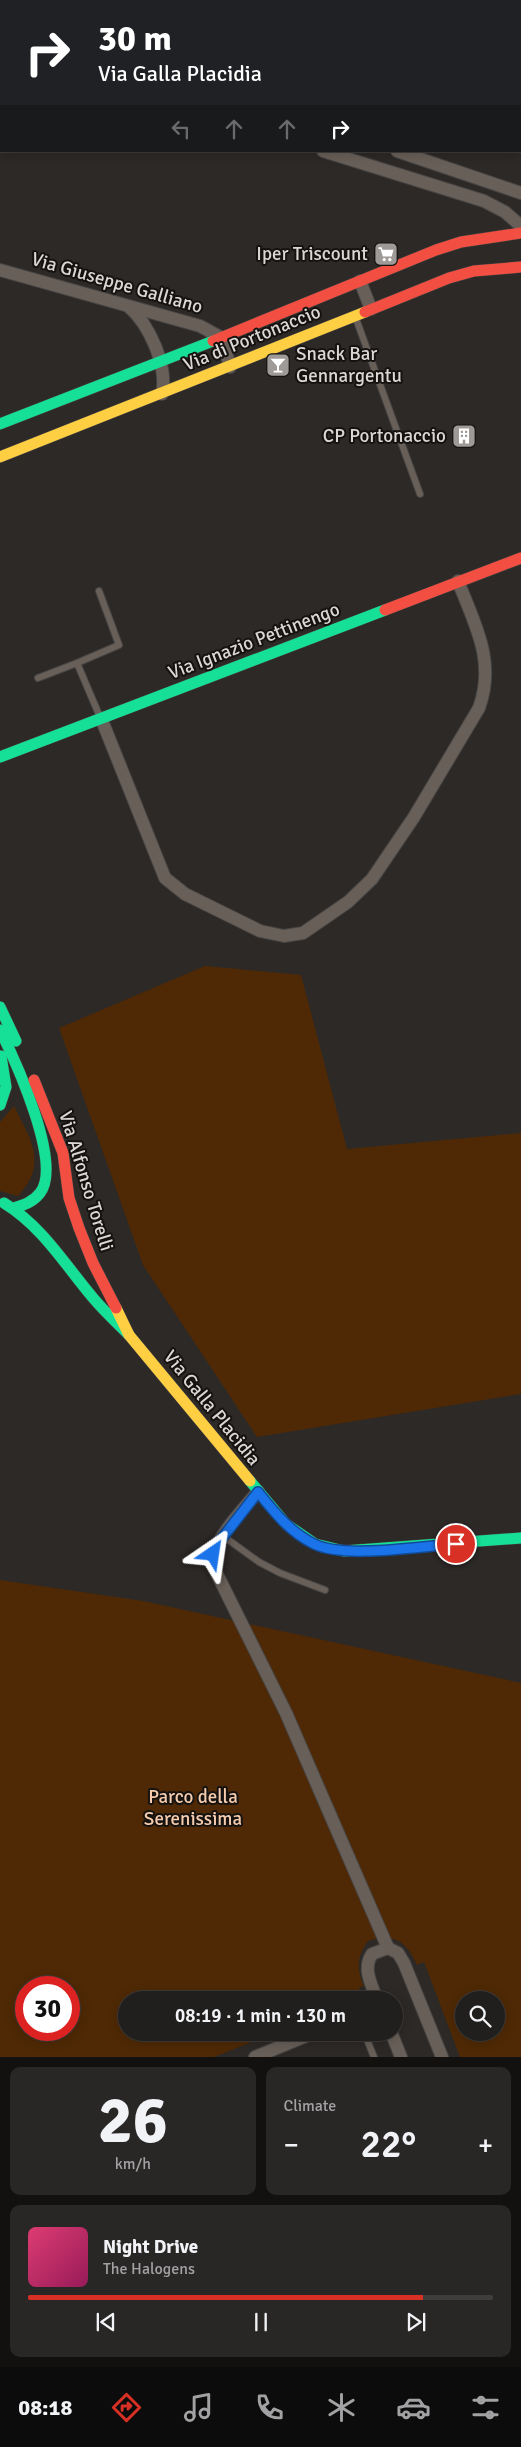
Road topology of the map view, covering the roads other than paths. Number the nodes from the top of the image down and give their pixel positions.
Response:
1 (325, 152) edge
2 (401, 152) edge
3 (521, 193) edge
4 (521, 226) edge
5 (521, 233) edge
6 (521, 267) edge
7 (0, 270) edge
8 (360, 281) junction
9 (128, 306) junction
10 (371, 308) junction
11 (355, 315) junction
12 (222, 338) junction
13 (160, 363) junction
14 (230, 367) junction
15 (162, 394) junction
16 (0, 424) edge
17 (0, 457) edge
18 (420, 494) dead end
19 (521, 558) edge
20 (458, 581) junction
21 (99, 591) dead end
22 (77, 663) junction
23 (38, 678) dead end
24 (100, 718) junction
25 (0, 757) edge
26 (0, 1008) edge
27 (0, 1030) edge
28 (0, 1055) edge
29 (0, 1105) edge
30 (0, 1201) edge
31 (14, 1208) junction
32 (129, 1335) junction
33 (258, 1492) junction
34 (223, 1536) junction
35 (521, 1538) edge
36 (325, 1590) dead end
37 (388, 1948) junction
38 (374, 1991) edge
39 (294, 2041) edge
40 (368, 2041) edge
41 (395, 2041) edge
42 (255, 2057) edge
43 (374, 2057) edge
44 (401, 2057) edge
45 (442, 2057) edge

1 - 4 street
2 - 3 street
5 - 8 main road, Via di Portonaccio
6 - 10 main road, Via di Portonaccio
7 - 9 street, Via Giuseppe Galliano
8 - 10 street
8 - 12 main road, Via di Portonaccio
9 - 12 street, Via Giuseppe Galliano
9 - 13 street
10 - 11 main road, Via di Portonaccio
11 - 14 main road, Via di Portonaccio
11 - 18 lane
12 - 13 main road, Via di Portonaccio
12 - 14 street
13 - 15 street
13 - 16 main road, Via di Portonaccio
14 - 15 main road, Via di Portonaccio
15 - 17 main road, Via di Portonaccio
19 - 20 main road, Via Ignazio Pettinengo
20 - 24 main road, Via Ignazio Pettinengo
20 - 24 street
21 - 22 lane
22 - 23 lane
22 - 24 lane
24 - 25 main road, Via Ignazio Pettinengo
26 - 32 main road, Via Alfonso Torelli
27 - 31 main road
28 - 29 main road
30 - 31 main road
31 - 32 main road
32 - 33 main road, Via Galla Placidia
33 - 34 street
33 - 35 main road, Via Galla Placidia
34 - 36 lane
34 - 37 street
37 - 38 street
37 - 45 street
39 - 42 street
40 - 43 lane
41 - 44 street

